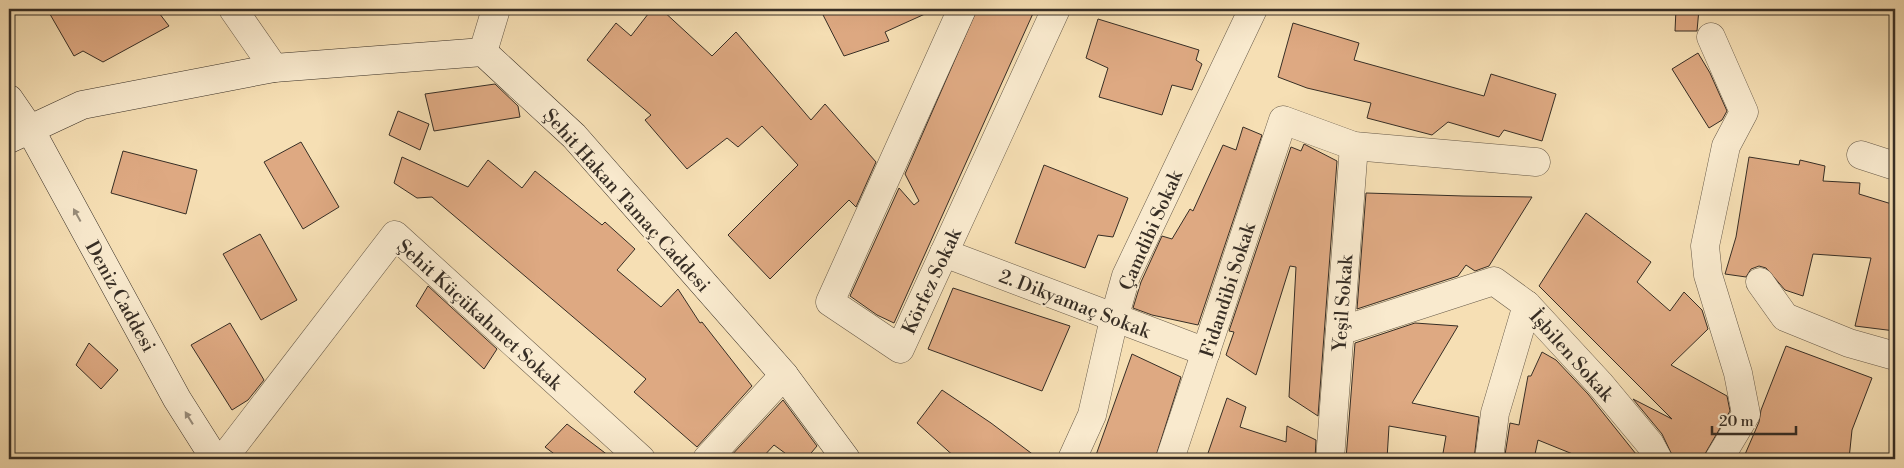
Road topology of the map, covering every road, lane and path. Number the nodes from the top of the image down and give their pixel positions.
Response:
1 (233, 9) edge
2 (496, 9) edge
3 (962, 9) edge
4 (1056, 9) edge
5 (1253, 9) edge
6 (1711, 37) dead end
7 (483, 52) junction
8 (274, 68) junction
9 (9, 98) edge
10 (20, 135) edge
11 (1354, 146) junction
12 (1861, 155) dead end
13 (1536, 162) dead end
14 (1895, 166) edge
15 (944, 252) junction
16 (1760, 282) dead end
17 (1527, 305) junction
18 (1114, 319) junction
19 (1340, 331) junction
20 (1206, 352) junction
21 (1895, 356) edge
22 (784, 375) junction
23 (215, 459) edge
24 (223, 459) edge
25 (641, 459) edge
26 (707, 459) edge
27 (846, 459) edge
28 (1072, 459) edge
29 (1170, 459) edge
30 (1330, 459) edge
31 (1489, 459) edge
32 (1658, 459) edge
33 (1719, 459) edge

1 - 8 street
2 - 7 street
3 - 15 street, Körfez Sokak
4 - 15 street, Körfez Sokak
5 - 18 street, Çamdibi Sokak
6 - 33 street
7 - 8 street
7 - 22 street, Şehit Hakan Tamaç Caddesi
8 - 10 street
9 - 10 street, Deniz Caddesi
23 -> 10 street, Deniz Caddesi
11 - 13 street
11 - 19 street, Yeşil Sokak
11 - 20 street, Fidandibi Sokak
12 - 14 street
15 - 18 street, 2. Dikyamaç Sokak
16 - 21 street
17 - 19 street
17 - 31 street, İşbilen Sokak
17 - 32 street, İşbilen Sokak
18 - 20 street, 2. Dikyamaç Sokak
18 - 28 street, Çamdibi Sokak
19 - 30 street, Yeşil Sokak
20 - 29 street, Fidandibi Sokak
22 - 26 street
22 - 27 street, Şehit Hakan Tamaç Caddesi
24 - 25 street, Şehit Küçükahmet Sokak

